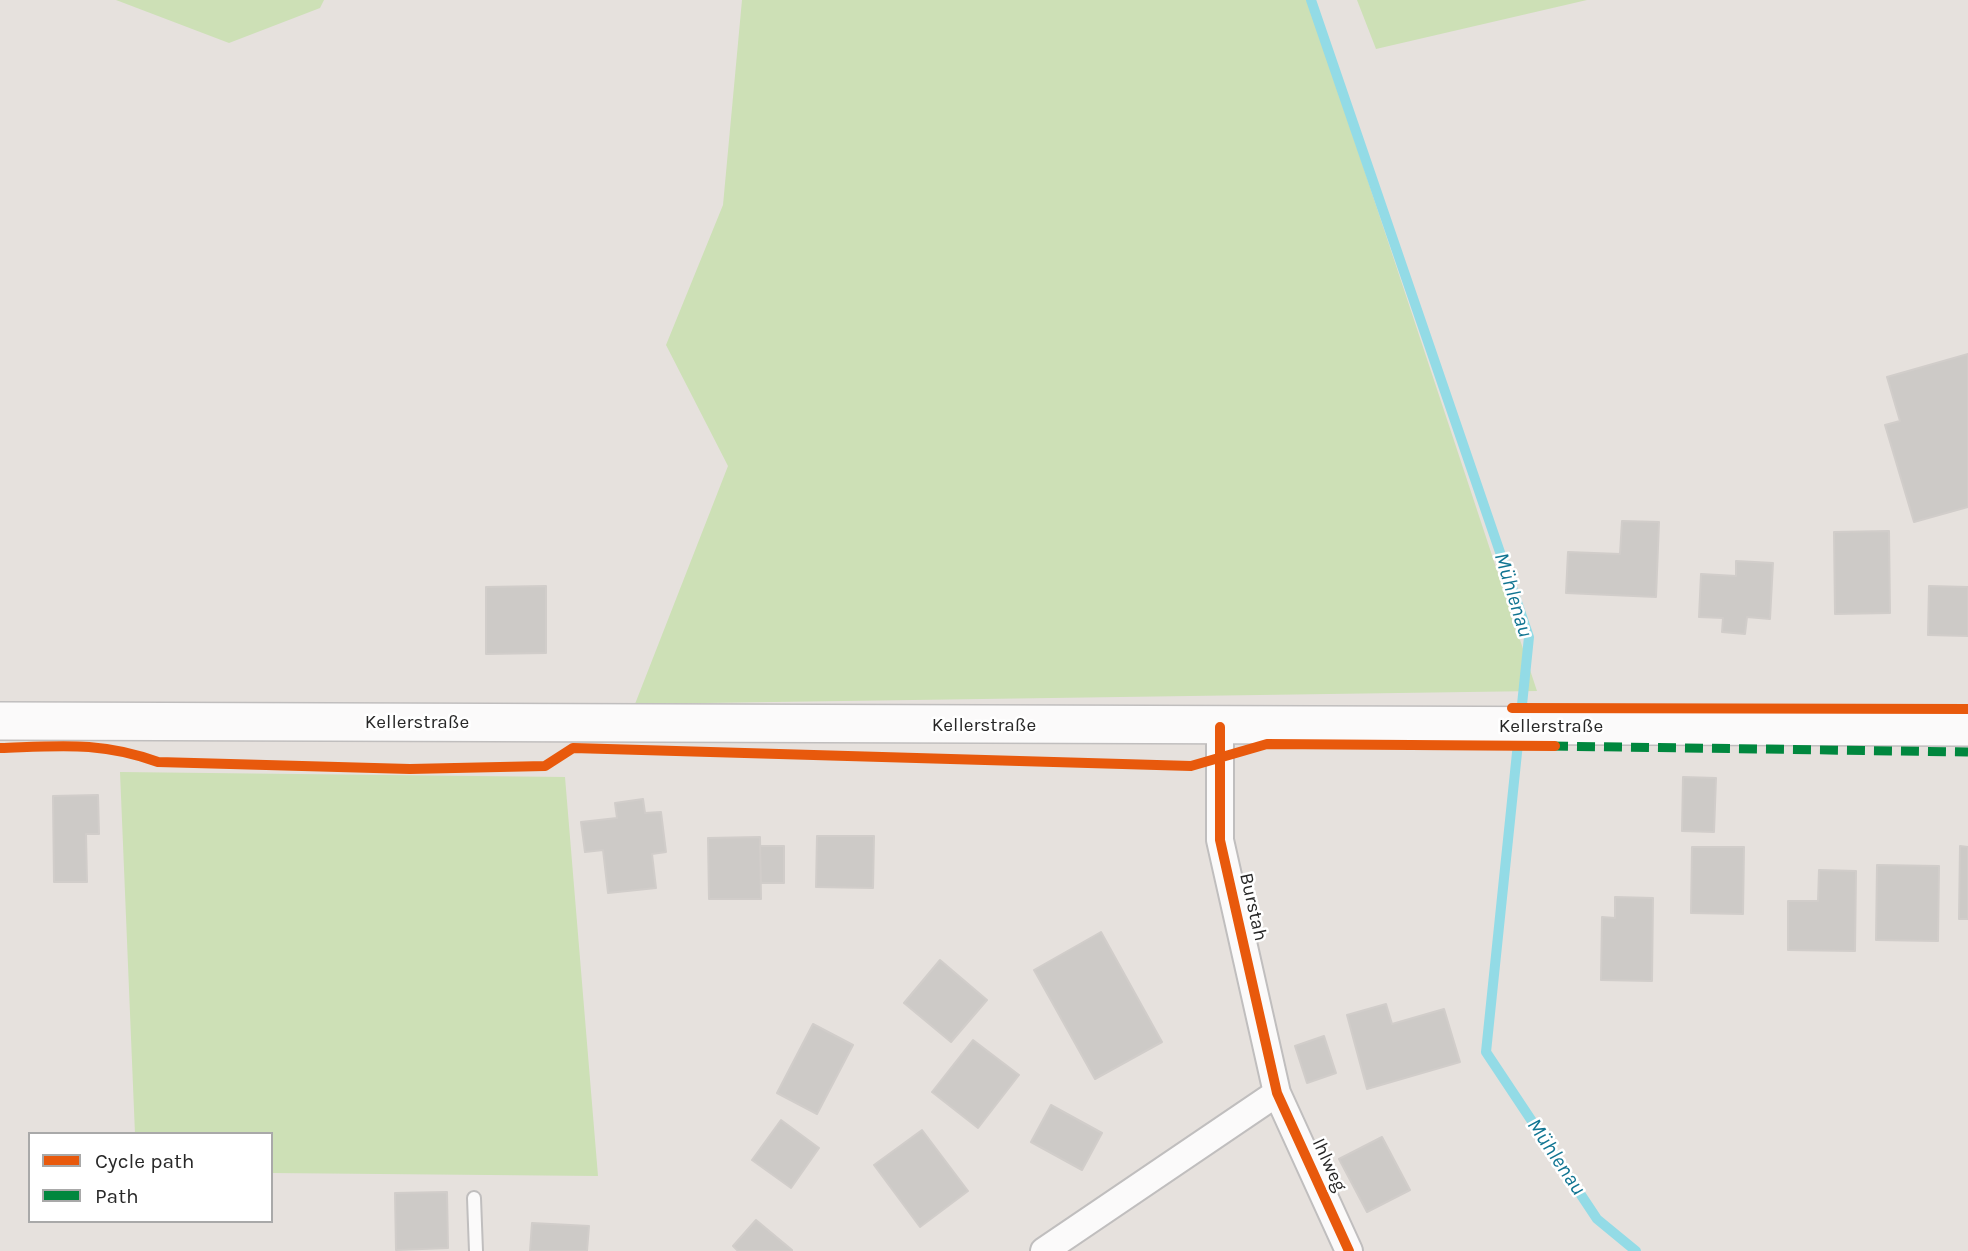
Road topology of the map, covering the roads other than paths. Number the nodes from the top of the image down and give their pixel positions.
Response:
1 (0, 721) edge
2 (1220, 727) junction
3 (1968, 727) edge
4 (1277, 1093) junction
5 (474, 1198) dead end
6 (477, 1251) edge
7 (1044, 1251) edge
8 (1349, 1251) edge

1 - 2 main road, Kellerstraße
2 - 3 main road, Kellerstraße
2 - 4 street, Burstah
4 - 7 street
4 - 8 street, Ihlweg
5 - 6 lane

